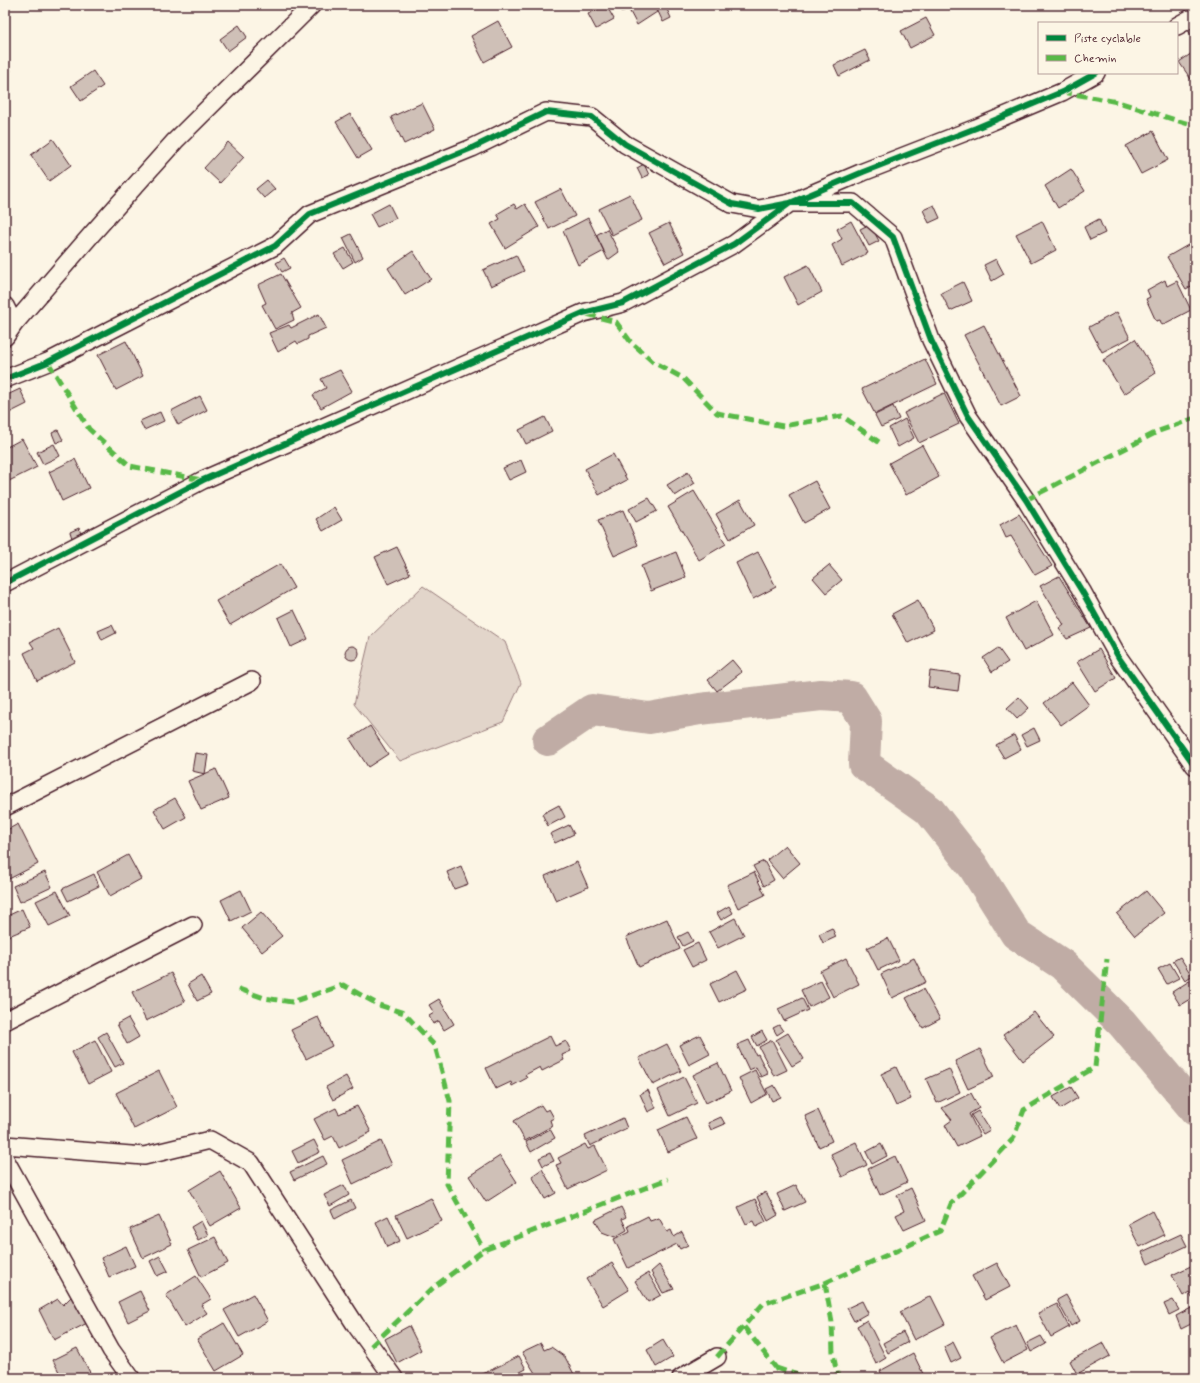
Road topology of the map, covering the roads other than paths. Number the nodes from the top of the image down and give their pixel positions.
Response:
1 (312, 5) edge
2 (1195, 16) edge
3 (1178, 25) edge
4 (1094, 74) edge
5 (790, 203) junction
6 (5, 306) edge
7 (9, 331) edge
8 (5, 379) edge
9 (5, 583) edge
10 (252, 681) dead end
11 (1195, 766) edge
12 (5, 807) edge
13 (193, 925) dead end
14 (5, 1022) edge
15 (5, 1145) edge
16 (5, 1159) edge
17 (718, 1357) dead end
18 (131, 1378) edge
19 (394, 1378) edge
20 (681, 1378) edge

1 - 7 street
2 - 3 street
4 - 5 street
5 - 8 street
5 - 9 street
5 - 11 street
6 - 7 street
10 - 12 street
13 - 14 street
15 - 19 street
16 - 18 street
17 - 20 street

